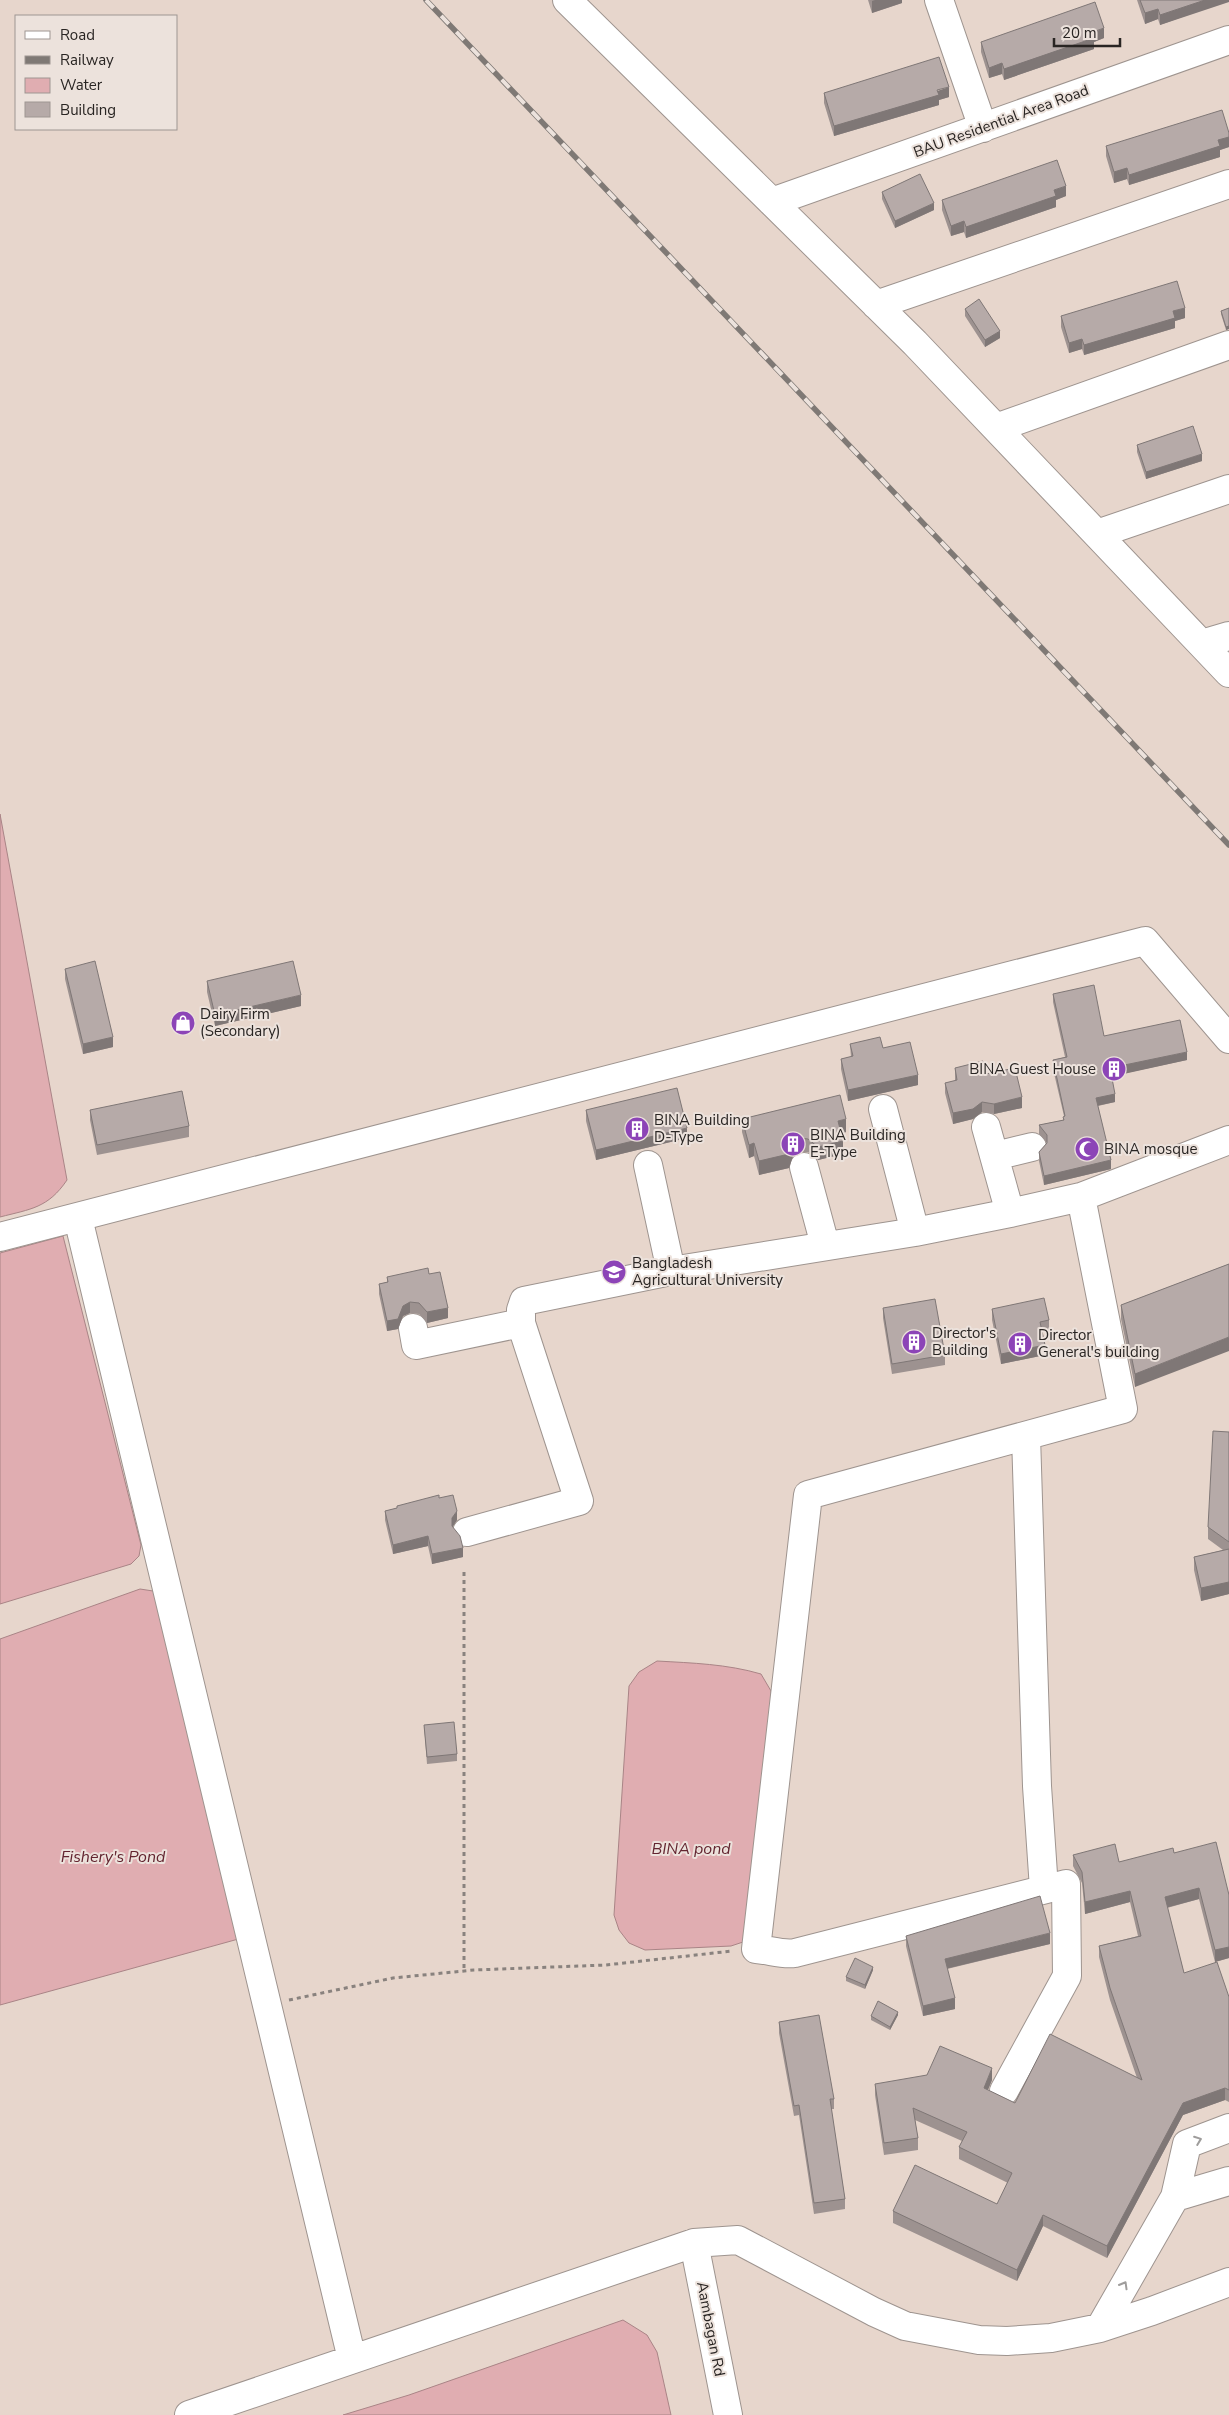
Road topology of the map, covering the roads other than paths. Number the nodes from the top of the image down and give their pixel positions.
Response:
1 (567, 0) edge
2 (939, 0) edge
3 (1229, 40) edge
4 (983, 128) junction
5 (1229, 184) edge
6 (772, 202) junction
7 (876, 305) junction
8 (1229, 345) edge
9 (996, 428) junction
10 (1229, 489) edge
11 (1097, 534) junction
12 (1229, 636) edge
13 (1202, 644) junction
14 (1229, 673) edge
15 (1229, 1039) edge
16 (883, 1109) dead end
17 (986, 1127) dead end
18 (1229, 1140) edge
19 (1032, 1147) dead end
20 (995, 1156) junction
21 (648, 1165) dead end
22 (804, 1167) dead end
23 (1081, 1197) junction
24 (1010, 1214) junction
25 (78, 1218) junction
26 (915, 1232) junction
27 (0, 1237) edge
28 (825, 1245) junction
29 (671, 1270) junction
30 (521, 1323) junction
31 (413, 1328) dead end
32 (1026, 1436) junction
33 (467, 1532) dead end
34 (1044, 1889) junction
35 (1004, 2091) dead end
36 (1229, 2128) edge
37 (1229, 2181) edge
38 (1175, 2197) junction
39 (694, 2242) junction
40 (1229, 2282) edge
41 (1100, 2328) junction
42 (352, 2359) junction
43 (189, 2415) edge
44 (728, 2415) edge

1 - 6 street
2 - 4 street
3 - 4 street, BAU Residential Area Road
4 - 6 street, BAU Residential Area Road
5 - 7 street
6 - 7 street
7 - 9 street
8 - 9 street
9 - 11 street
10 - 11 street
11 - 13 street
12 - 13 street
13 - 14 street
15 - 25 street
16 - 26 street
17 - 20 street
18 - 23 street
19 - 20 street
20 - 24 street
21 - 29 street
22 - 28 street
23 - 24 street
23 - 32 street
24 - 26 street
25 - 27 street
25 - 42 street
26 - 28 street
28 - 29 street
29 - 30 street
30 - 31 street
30 - 33 street
32 - 34 street
32 - 34 street
34 - 35 street
38 -> 36 street
37 - 38 street
41 -> 38 street
39 - 41 street
39 - 42 street
39 - 44 street, Aambagan Rd
40 - 41 street
42 - 43 street

